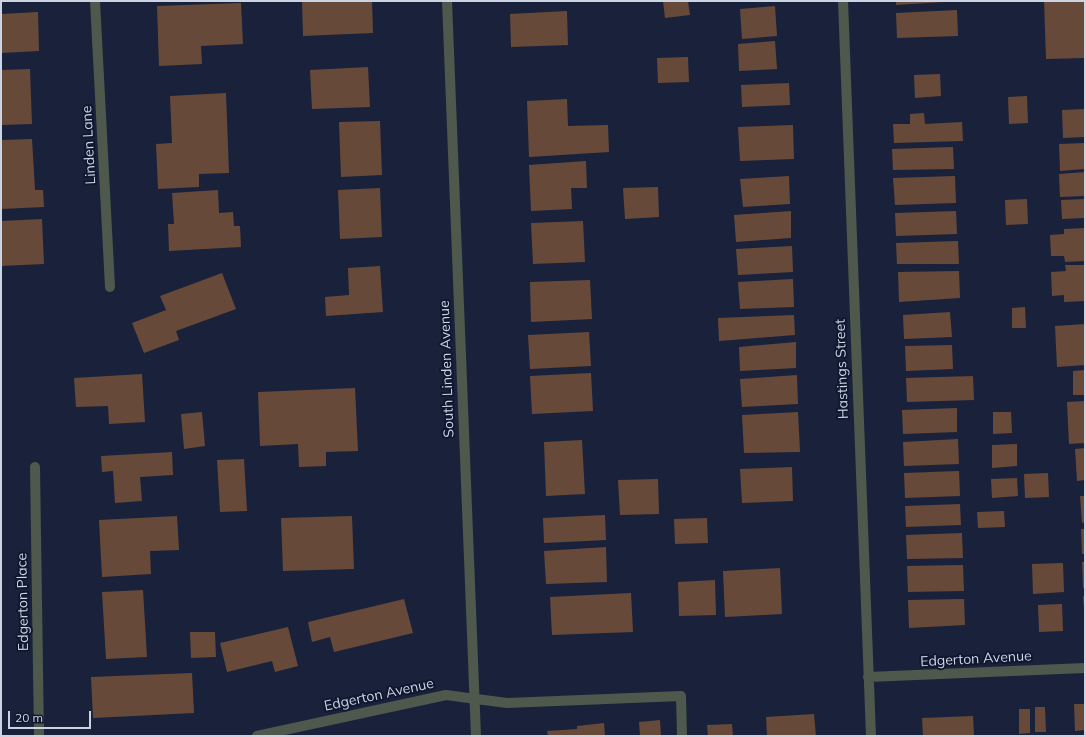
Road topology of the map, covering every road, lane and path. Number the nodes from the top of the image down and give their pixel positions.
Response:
1 (95, 1) edge
2 (447, 1) edge
3 (843, 1) edge
4 (110, 287) dead end
5 (35, 467) dead end
6 (1085, 668) edge
7 (868, 677) junction
8 (475, 698) junction
9 (40, 736) edge
10 (257, 736) edge
11 (476, 736) edge
12 (682, 736) edge
13 (871, 736) edge

1 - 4 street, Linden Lane
2 - 8 street, South Linden Avenue
3 - 7 street, Hastings Street
5 - 9 street, Edgerton Place
6 - 7 street, Edgerton Avenue
7 - 13 street, Hastings Street
8 - 10 street, Edgerton Avenue
8 - 11 street, South Linden Avenue
8 - 12 street, Edgerton Avenue

